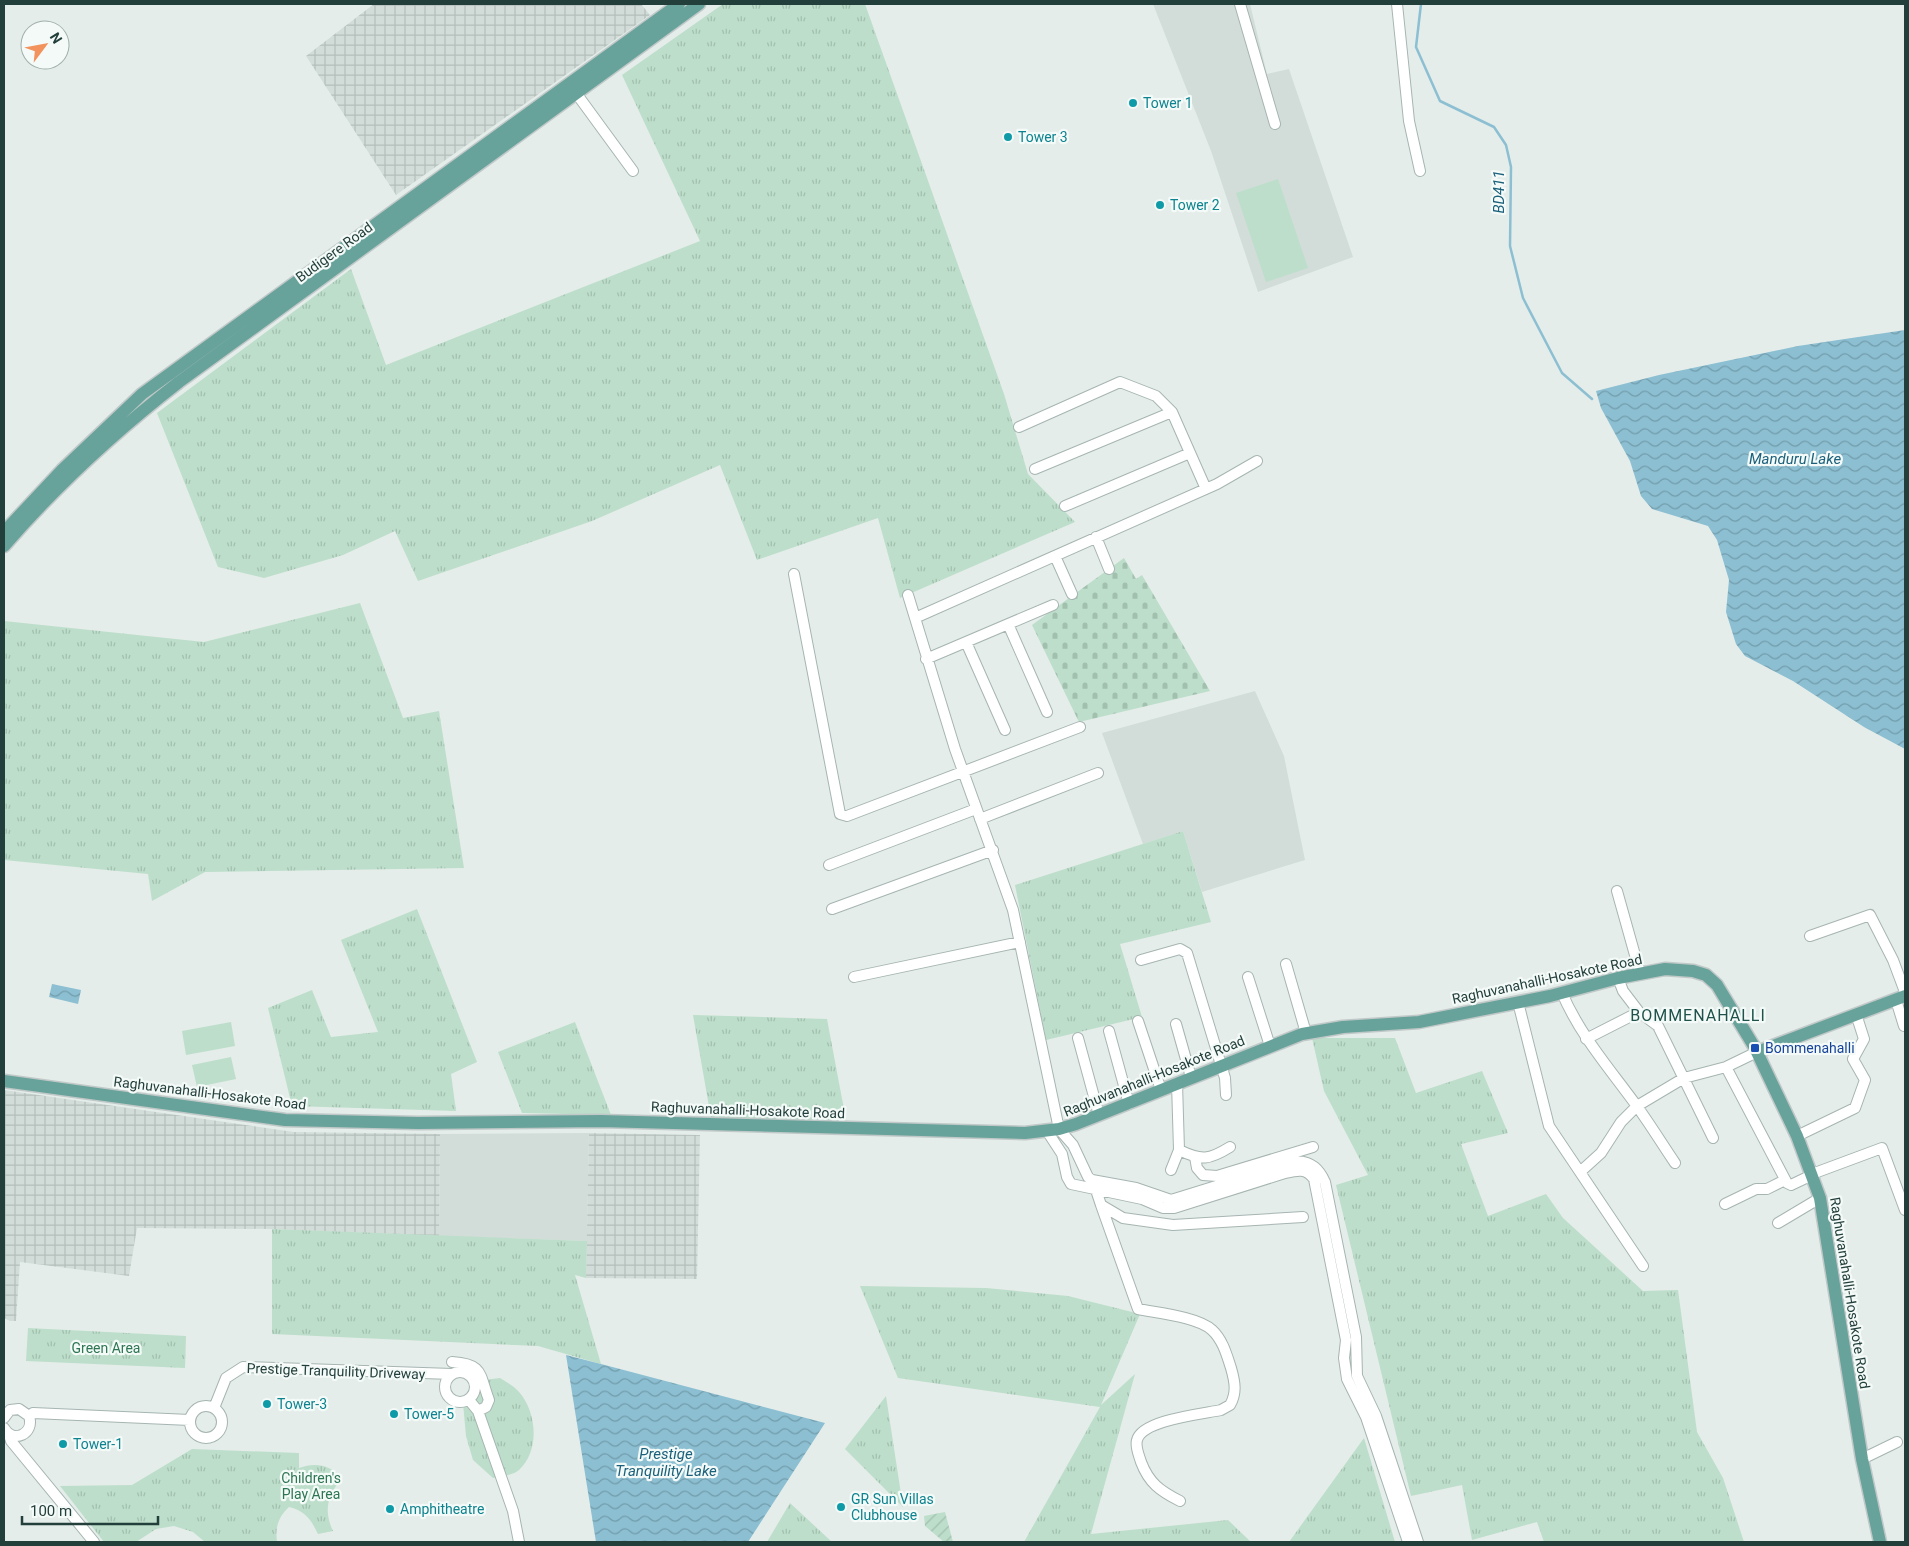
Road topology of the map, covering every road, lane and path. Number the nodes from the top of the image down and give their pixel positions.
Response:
1 (679, 4) edge
2 (699, 4) edge
3 (1240, 4) edge
4 (1397, 4) edge
5 (602, 67) junction
6 (576, 93) junction
7 (1275, 124) dead end
8 (633, 171) dead end
9 (1420, 171) dead end
10 (1172, 412) junction
11 (1019, 427) dead end
12 (1190, 453) junction
13 (1257, 461) dead end
14 (1035, 469) dead end
15 (1206, 489) junction
16 (1065, 506) dead end
17 (4, 532) edge
18 (1096, 537) junction
19 (4, 546) edge
20 (1055, 556) junction
21 (1109, 568) dead end
22 (794, 574) dead end
23 (1072, 594) dead end
24 (908, 595) dead end
25 (1053, 604) dead end
26 (915, 618) junction
27 (1008, 624) junction
28 (966, 642) junction
29 (926, 659) junction
30 (1047, 712) dead end
31 (1080, 727) dead end
32 (1006, 730) dead end
33 (964, 771) junction
34 (1098, 773) dead end
35 (978, 814) junction
36 (992, 850) junction
37 (829, 865) dead end
38 (1617, 891) dead end
39 (832, 909) dead end
40 (1810, 936) dead end
41 (1020, 942) junction
42 (1141, 960) dead end
43 (1286, 964) dead end
44 (1640, 973) junction
45 (854, 977) dead end
46 (1248, 977) dead end
47 (1618, 978) junction
48 (1562, 993) junction
49 (1902, 996) edge
50 (1518, 1002) junction
51 (1639, 1012) junction
52 (1857, 1016) junction
53 (1138, 1021) dead end
54 (1176, 1024) dead end
55 (1904, 1026) edge
56 (1109, 1031) dead end
57 (1306, 1033) junction
58 (1078, 1038) dead end
59 (1586, 1040) junction
60 (1270, 1046) junction
61 (1757, 1052) junction
62 (1221, 1065) junction
63 (1726, 1067) junction
64 (1191, 1077) junction
65 (1684, 1078) junction
66 (4, 1081) edge
67 (1177, 1083) junction
68 (1160, 1090) junction
69 (1226, 1095) dead end
70 (1129, 1104) junction
71 (1637, 1106) junction
72 (1099, 1115) junction
73 (1053, 1130) junction
74 (1797, 1136) junction
75 (1713, 1138) dead end
76 (1230, 1147) dead end
77 (1313, 1147) dead end
78 (1179, 1150) junction
79 (1195, 1157) junction
80 (1675, 1164) dead end
81 (1171, 1170) dead end
82 (1580, 1172) junction
83 (1812, 1175) junction
84 (1785, 1180) junction
85 (1094, 1185) junction
86 (1820, 1198) junction
87 (1725, 1204) dead end
88 (1101, 1206) junction
89 (1905, 1210) edge
90 (1303, 1217) dead end
91 (1778, 1224) dead end
92 (1643, 1266) dead end
93 (452, 1362) dead end
94 (452, 1374) junction
95 (469, 1400) junction
96 (214, 1408) junction
97 (478, 1411) junction
98 (5, 1414) edge
99 (28, 1416) junction
100 (190, 1420) junction
101 (6, 1431) edge
102 (1897, 1442) dead end
103 (1862, 1459) junction
104 (1180, 1501) dead end
105 (1406, 1521) junction
106 (1877, 1541) edge
107 (94, 1542) edge
108 (519, 1542) edge
109 (1408, 1542) edge
110 (1418, 1542) edge

1 - 5 main road, Budigere Road
2 - 5 main road, Budigere Road
3 - 7 street
4 - 9 street
5 - 6 main road, Budigere Road
5 - 17 main road, Budigere Road
6 - 8 street
6 - 19 main road, Budigere Road
10 - 11 street
10 - 12 street
10 - 14 street
12 - 15 street
12 - 16 street
13 - 15 street
15 - 18 street
18 - 20 street
18 - 21 street
20 - 23 street
20 - 26 street
22 - 33 street
24 - 26 street
25 - 27 street
26 - 29 street
27 - 28 street
27 - 30 street
28 - 29 street
28 - 32 street
29 - 33 street
31 - 33 street
33 - 35 street
34 - 35 street
35 - 36 street
35 - 37 street
36 - 39 street
36 - 41 street
38 - 44 street
40 - 49 street
41 - 45 street
41 - 73 street
42 - 62 street
43 - 57 street
44 - 47 main road, Raghuvanahalli-Hosakote Road
44 - 61 main road, Raghuvanahalli-Hosakote Road
46 - 60 street
47 - 48 main road, Raghuvanahalli-Hosakote Road
47 - 51 street
48 - 50 main road, Raghuvanahalli-Hosakote Road
48 - 59 street
49 - 52 main road
49 - 55 street
50 - 57 main road, Raghuvanahalli-Hosakote Road
50 - 82 street
51 - 59 street
51 - 65 street
52 - 61 main road
52 - 74 street
53 - 68 street
54 - 64 street
56 - 70 street
57 - 60 main road, Raghuvanahalli-Hosakote Road
58 - 72 street
59 - 71 street
60 - 62 main road, Raghuvanahalli-Hosakote Road
61 - 63 street
61 - 74 main road, Raghuvanahalli-Hosakote Road
62 - 64 main road, Raghuvanahalli-Hosakote Road
62 - 69 street
63 - 65 street
63 - 84 street
64 - 67 main road, Raghuvanahalli-Hosakote Road
65 - 71 street
65 - 75 street
66 - 73 main road, Raghuvanahalli-Hosakote Road
67 - 68 main road, Raghuvanahalli-Hosakote Road
67 - 78 street
68 - 70 main road, Raghuvanahalli-Hosakote Road
70 - 72 main road, Raghuvanahalli-Hosakote Road
71 - 80 street
71 - 82 street
72 - 73 main road, Raghuvanahalli-Hosakote Road
73 - 85 street
73 - 85 street
74 - 83 main road, Raghuvanahalli-Hosakote Road
76 - 79 street
77 - 79 street
78 - 79 street
78 - 81 street
82 - 92 street
83 - 84 street
83 - 86 main road, Raghuvanahalli-Hosakote Road
83 - 89 street
84 - 87 street
85 - 88 street
85 - 105 street
86 - 91 street
86 - 103 main road, Raghuvanahalli-Hosakote Road
88 - 90 street
88 - 104 street
93 - 97 street
94 - 95 street, Prestige Tranquility Driveway
94 - 95 street, Prestige Tranquility Driveway
94 - 96 street, Prestige Tranquility Driveway
95 - 97 street
96 - 100 street
96 - 100 street
97 - 108 street
98 - 99 street
99 - 100 street
99 - 101 street
101 - 107 street
102 - 103 street
103 - 106 main road, Raghuvanahalli-Hosakote Road
105 - 109 street
105 - 110 street

